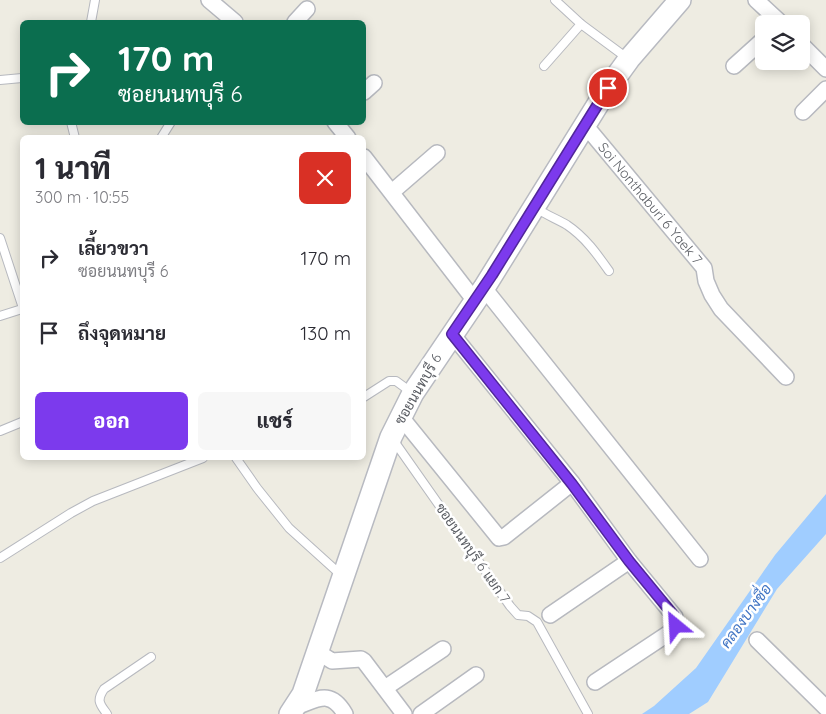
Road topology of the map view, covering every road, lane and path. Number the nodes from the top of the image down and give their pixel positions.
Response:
1 (95, 0) edge
2 (209, 0) edge
3 (555, 0) edge
4 (680, 0) edge
5 (756, 0) edge
6 (307, 8) dead end
7 (772, 15) edge
8 (91, 20) edge
9 (232, 20) edge
10 (296, 20) edge
11 (581, 24) junction
12 (755, 46) edge
13 (810, 53) edge
14 (629, 60) junction
15 (544, 66) dead end
16 (734, 66) dead end
17 (826, 69) edge
18 (20, 78) edge
19 (0, 80) edge
20 (826, 89) edge
21 (803, 112) dead end
22 (585, 125) junction
23 (437, 153) dead end
24 (366, 160) edge
25 (392, 192) junction
26 (535, 207) junction
27 (0, 238) edge
28 (609, 272) dead end
29 (480, 294) junction
30 (20, 299) edge
31 (20, 310) edge
32 (0, 316) edge
33 (452, 334) junction
34 (786, 378) dead end
35 (413, 393) junction
36 (366, 396) edge
37 (401, 416) junction
38 (20, 423) edge
39 (0, 431) edge
40 (391, 437) junction
41 (198, 460) edge
42 (237, 460) edge
43 (572, 484) junction
44 (0, 558) edge
45 (700, 559) dead end
46 (629, 561) junction
47 (343, 576) junction
48 (550, 615) dead end
49 (757, 640) dead end
50 (443, 649) dead end
51 (318, 652) junction
52 (151, 657) dead end
53 (476, 675) dead end
54 (594, 682) dead end
55 (385, 688) junction
56 (826, 708) edge
57 (292, 711) edge
58 (107, 714) edge
59 (345, 714) edge
60 (404, 714) edge
61 (421, 714) edge
62 (588, 714) edge

1 - 8 lane
2 - 9 street
3 - 11 lane
4 - 14 street, ซอยนนทบุรี 6
5 - 7 street
6 - 10 street
11 - 14 lane
11 - 15 lane
12 - 16 street
13 - 17 street
14 - 22 street, ซอยนนทบุรี 6
18 - 19 lane
20 - 21 street
22 - 26 street, ซอยนนทบุรี 6
22 - 34 street, Soi Nonthaburi 6 Yaek 7
23 - 25 street
24 - 25 street
25 - 29 street
26 - 28 lane
26 - 29 street, ซอยนนทบุรี 6
27 - 30 lane
29 - 33 street, ซอยนนทบุรี 6
29 - 45 street
31 - 32 lane
33 - 35 street, ซอยนนทบุรี 6
33 - 43 street
35 - 36 lane
35 - 37 street, ซอยนนทบุรี 6
37 - 40 street, ซอยนนทบุรี 6
37 - 43 street
38 - 39 lane
40 - 47 street, ซอยนนทบุรี 6
40 - 62 lane, ซอยนนทบุรี 6 แยก 7
41 - 44 lane
42 - 47 lane
43 - 46 street
46 - 48 street
46 - 54 street
47 - 51 street, ซอยนนทบุรี 6
49 - 56 street
50 - 55 street
51 - 55 street
51 - 57 street, ซอยนนทบุรี 6
52 - 58 lane
53 - 61 street
55 - 60 street
57 - 59 street

